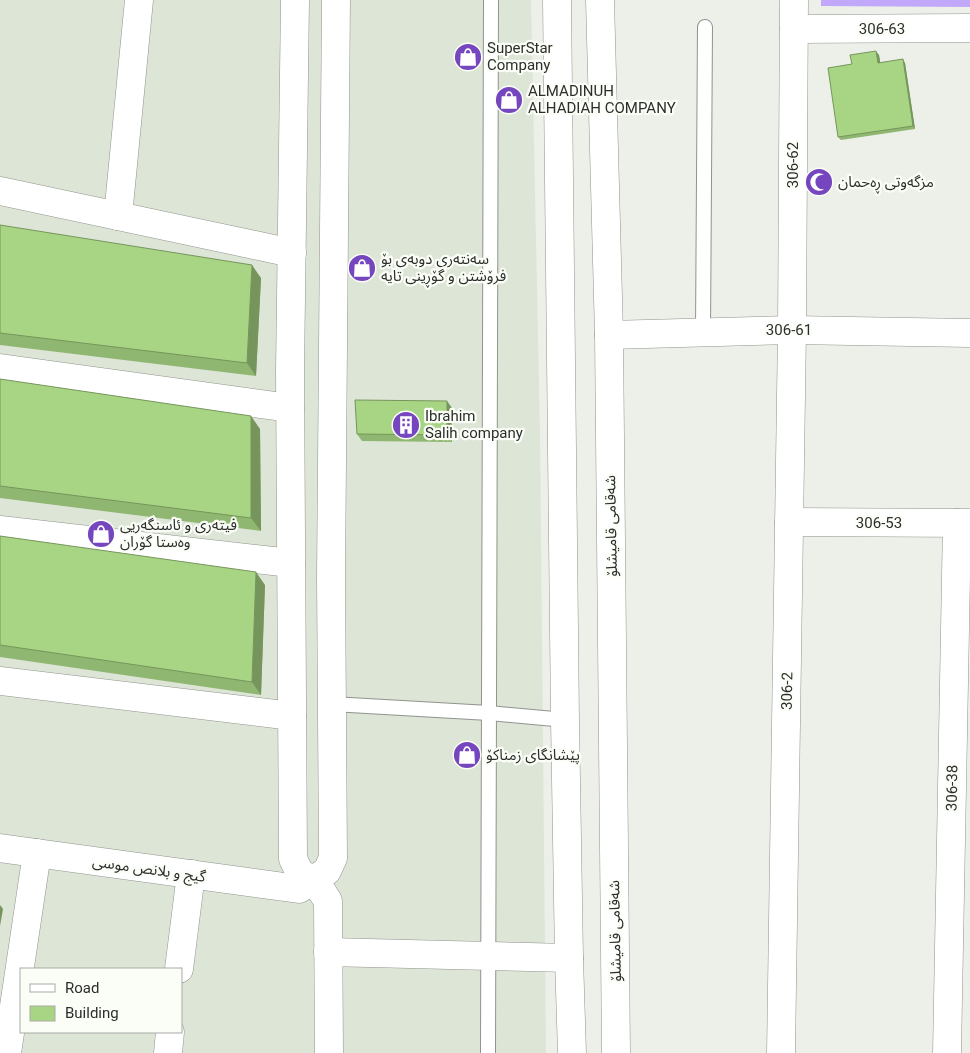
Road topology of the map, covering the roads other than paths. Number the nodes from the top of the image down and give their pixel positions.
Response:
1 (139, 0) edge
2 (295, 0) edge
3 (336, 0) edge
4 (491, 0) edge
5 (557, 0) edge
6 (600, 0) edge
7 (794, 0) edge
8 (705, 27) dead end
9 (970, 28) edge
10 (794, 29) junction
11 (0, 191) edge
12 (118, 216) junction
13 (292, 253) junction
14 (792, 330) junction
15 (702, 332) junction
16 (970, 333) edge
17 (609, 336) junction
18 (0, 368) edge
19 (290, 408) junction
20 (789, 522) junction
21 (964, 523) edge
22 (0, 530) edge
23 (291, 563) junction
24 (0, 681) edge
25 (332, 704) junction
26 (489, 713) junction
27 (292, 716) junction
28 (565, 720) junction
29 (0, 848) edge
30 (37, 853) junction
31 (192, 874) junction
32 (307, 885) junction
33 (328, 952) junction
34 (488, 956) junction
35 (569, 958) junction
36 (179, 968) edge
37 (170, 1033) edge
38 (616, 1041) edge
39 (572, 1043) edge
40 (7, 1053) edge
41 (168, 1053) edge
42 (329, 1053) edge
43 (488, 1053) edge
44 (782, 1053) edge
45 (946, 1053) edge

1 - 12 street
2 - 13 street
3 - 25 street
4 - 26 lane
5 - 28 street
6 - 17 street, شەقامی قامیشلۆ
7 - 10 street, 306-62
8 - 15 lane
9 - 10 street, 306-63
10 - 14 street, 306-62
11 - 12 street
12 - 13 street
13 - 19 street
14 - 15 street, 306-61
14 - 16 street, 306-61
14 - 20 street, 306-2
15 - 17 street, 306-61
17 - 38 street, شەقامی قامیشلۆ
18 - 19 street
19 - 23 street
20 - 21 street, 306-53
20 - 44 street, 306-2
21 - 45 street, 306-38
22 - 23 street
23 - 27 street
24 - 27 street
25 - 26 lane
25 - 32 street
26 - 28 lane
26 - 34 lane
27 - 32 street
28 - 35 street
29 - 30 street, گيج و بلانص موسى
30 - 31 street, گيج و بلانص موسى
30 - 40 street
31 - 32 street, گيج و بلانص موسى
31 - 36 street
32 - 33 street
33 - 34 street
33 - 42 street
34 - 35 street
34 - 43 lane
35 - 39 street
37 - 41 street
38 - 39 street

